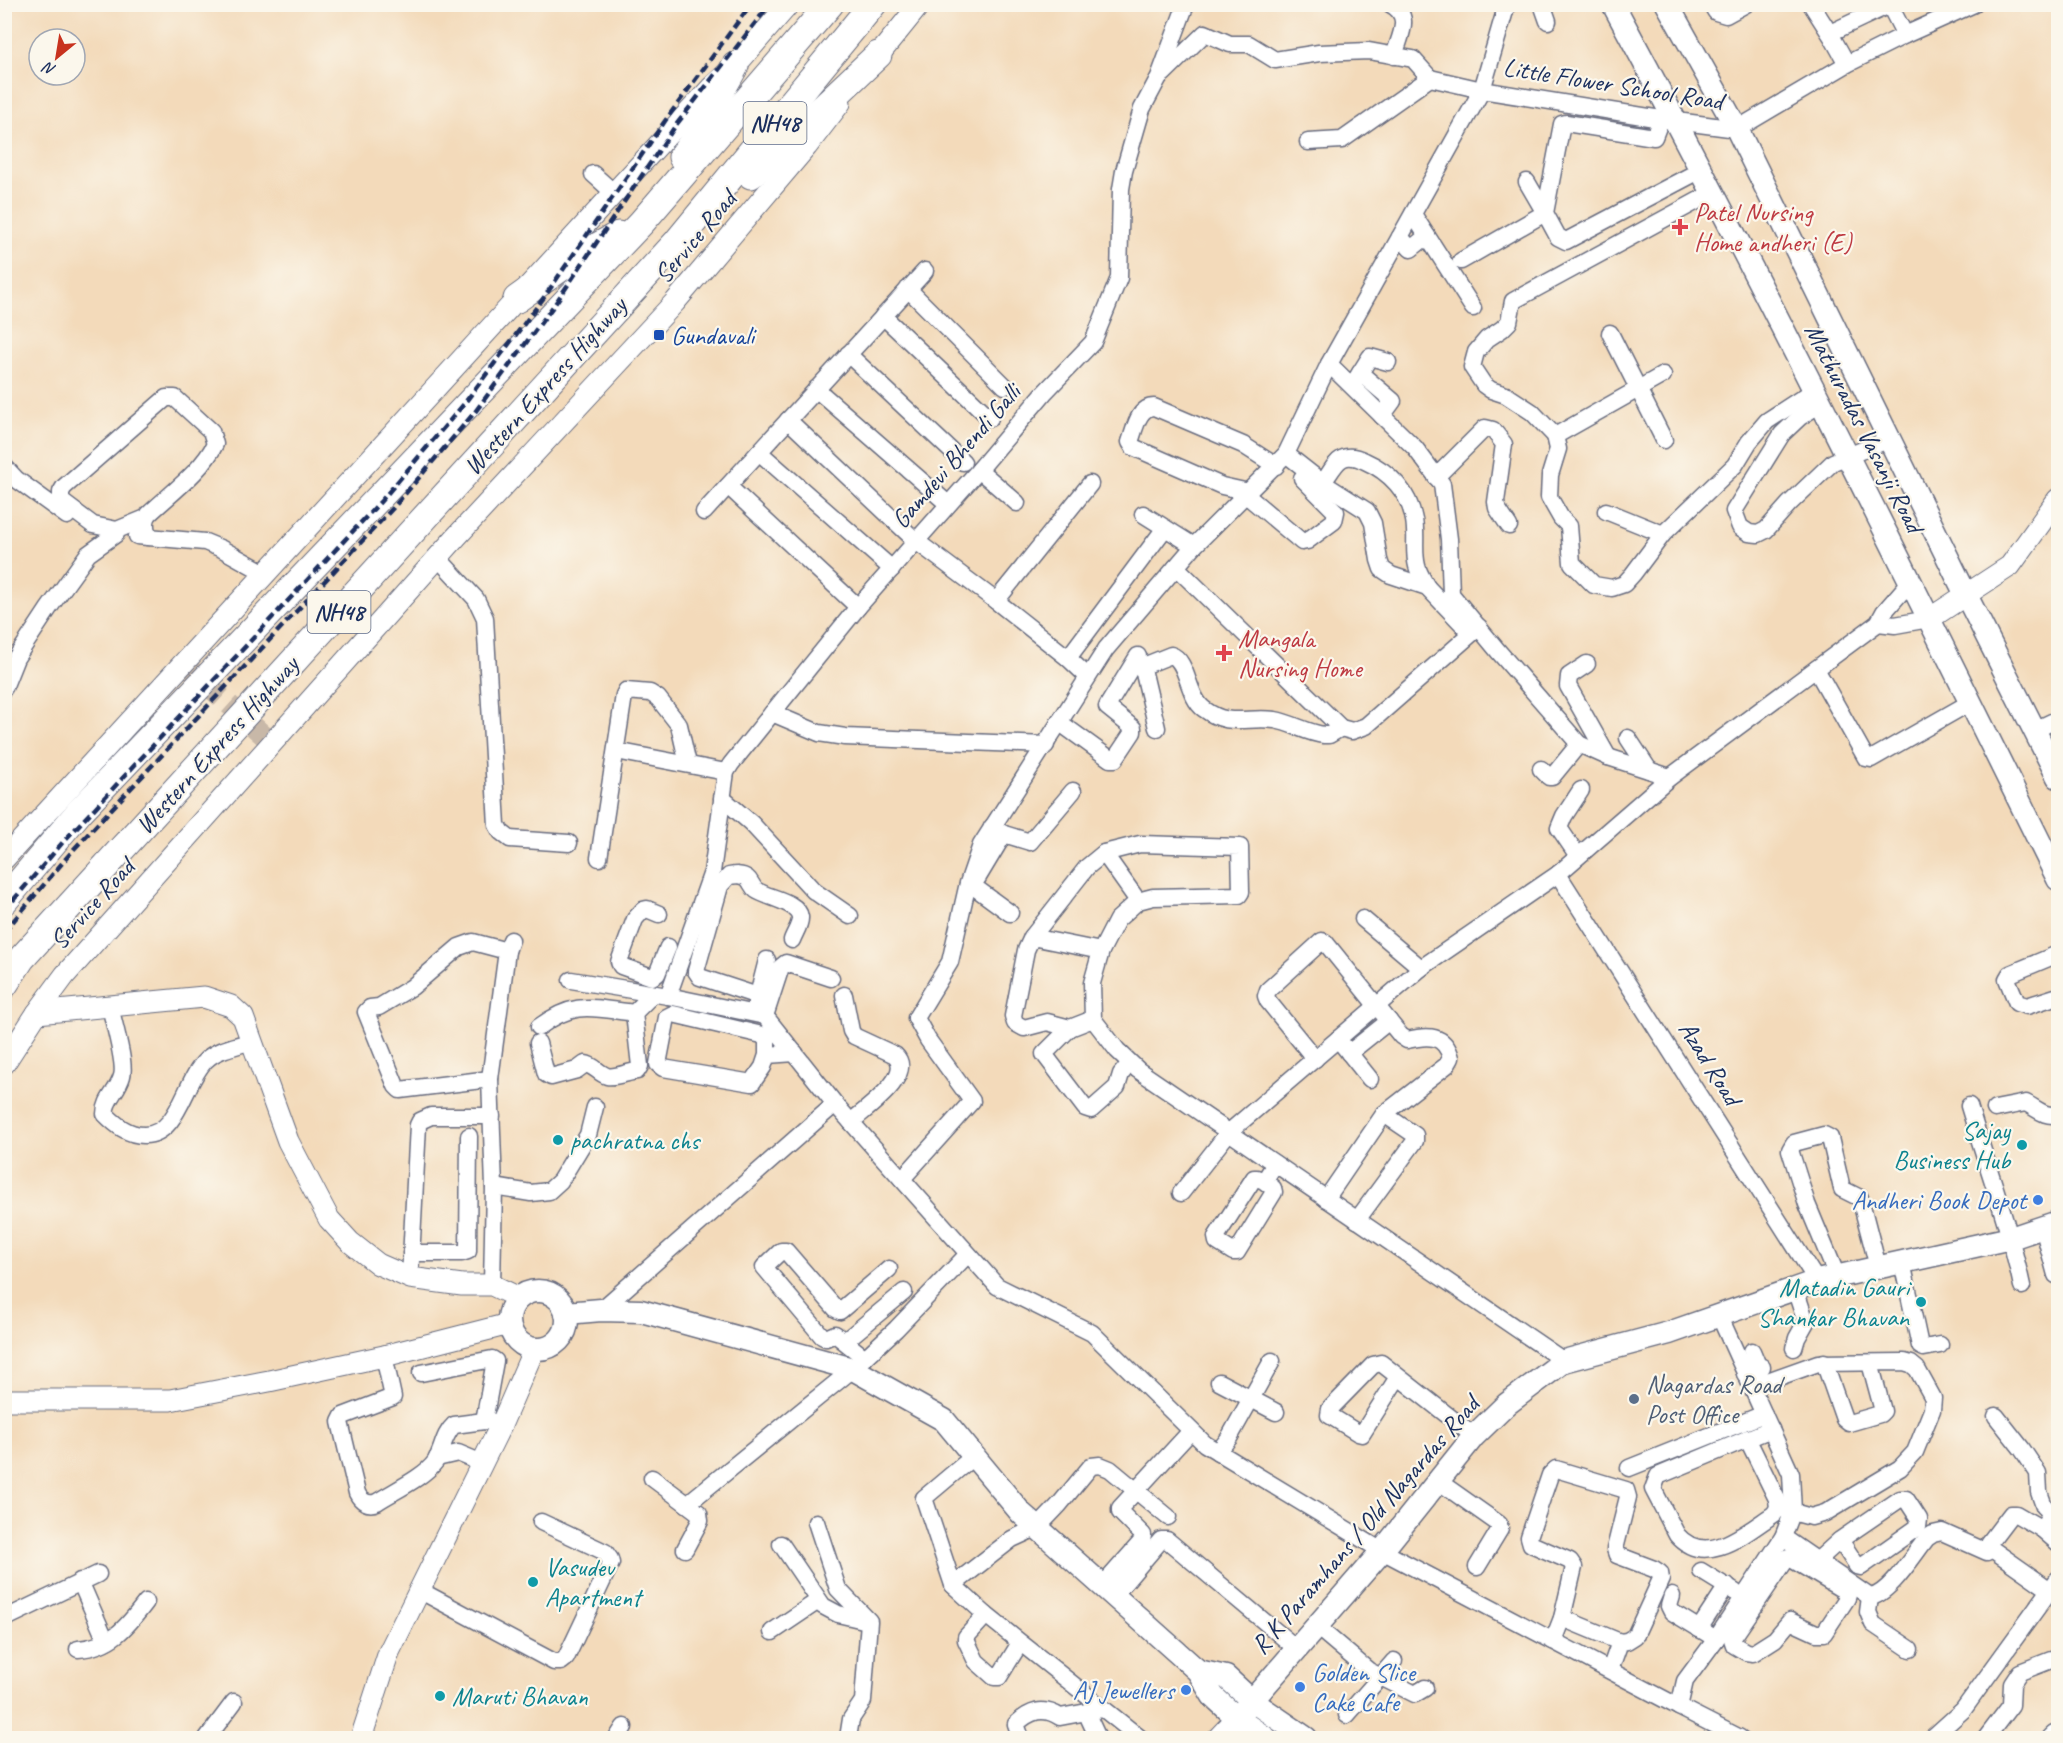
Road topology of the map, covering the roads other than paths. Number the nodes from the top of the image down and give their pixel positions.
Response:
1 (789, 4) edge
2 (830, 4) edge
3 (873, 4) edge
4 (920, 4) edge
5 (1186, 4) edge
6 (1390, 4) edge
7 (1506, 4) edge
8 (1542, 4) edge
9 (1613, 4) edge
10 (1667, 4) edge
11 (1711, 4) edge
12 (1746, 4) edge
13 (1810, 4) edge
14 (1974, 4) edge
15 (1889, 5) edge
16 (1548, 21) dead end
17 (1830, 33) junction
18 (1905, 35) junction
19 (878, 55) junction
20 (1394, 56) junction
21 (1847, 64) junction
22 (735, 66) junction
23 (1159, 77) junction
24 (1430, 78) junction
25 (1482, 90) junction
26 (1668, 120) junction
27 (1737, 129) junction
28 (1308, 142) dead end
29 (1701, 171) junction
30 (593, 174) dead end
31 (1527, 182) dead end
32 (614, 193) junction
33 (1712, 193) junction
34 (1545, 213) junction
35 (1413, 214) junction
36 (642, 222) junction
37 (1427, 236) junction
38 (1400, 237) junction
39 (677, 242) junction
40 (1461, 261) dead end
41 (925, 271) dead end
42 (908, 289) junction
43 (517, 299) junction
44 (1473, 308) dead end
45 (884, 316) junction
46 (1610, 333) dead end
47 (848, 354) junction
48 (1388, 362) dead end
49 (1329, 364) junction
50 (1663, 375) dead end
51 (1356, 380) junction
52 (1005, 386) dead end
53 (1640, 388) junction
54 (816, 389) junction
55 (1816, 398) junction
56 (990, 418) dead end
57 (788, 420) junction
58 (1555, 436) junction
59 (1890, 439) junction
60 (1664, 440) dead end
61 (759, 452) junction
62 (1846, 456) junction
63 (1281, 459) junction
64 (963, 462) dead end
65 (4, 466) edge
66 (979, 470) junction
67 (1436, 477) junction
68 (1323, 483) junction
69 (1090, 484) dead end
70 (728, 486) junction
71 (1247, 493) junction
72 (2058, 499) edge
73 (1017, 503) dead end
74 (948, 504) junction
75 (1606, 511) dead end
76 (704, 512) dead end
77 (1143, 514) dead end
78 (146, 518) junction
79 (1509, 526) dead end
80 (1165, 528) junction
81 (116, 534) junction
82 (1663, 534) junction
83 (148, 537) junction
84 (916, 541) junction
85 (1194, 546) junction
86 (438, 558) junction
87 (1176, 567) junction
88 (892, 569) junction
89 (265, 573) junction
90 (1910, 582) junction
91 (1427, 587) junction
92 (1112, 595) junction
93 (1966, 595) junction
94 (996, 600) junction
95 (858, 606) junction
96 (1137, 613) junction
97 (1929, 619) junction
98 (1878, 623) junction
99 (1475, 630) junction
100 (1083, 634) junction
101 (1106, 649) junction
102 (1138, 656) dead end
103 (1068, 658) junction
104 (1587, 664) dead end
105 (1816, 669) junction
106 (1087, 676) junction
107 (4, 688) edge
108 (1971, 702) junction
109 (772, 713) junction
110 (2058, 719) edge
111 (1059, 722) junction
112 (1157, 728) dead end
113 (1341, 728) junction
114 (2035, 730) junction
115 (1579, 744) junction
116 (1046, 745) junction
117 (616, 751) junction
118 (1605, 751) junction
119 (688, 764) junction
120 (1541, 769) dead end
121 (1648, 770) junction
122 (726, 772) junction
123 (1670, 777) junction
124 (2058, 777) edge
125 (1073, 790) dead end
126 (1581, 790) dead end
127 (722, 798) junction
128 (998, 830) junction
129 (569, 843) dead end
130 (1104, 853) junction
131 (1578, 856) junction
132 (599, 858) dead end
133 (4, 859) edge
134 (1558, 874) junction
135 (2058, 879) edge
136 (970, 885) junction
137 (4, 901) edge
138 (1138, 901) junction
139 (1010, 913) dead end
140 (659, 914) dead end
141 (850, 916) dead end
142 (1363, 919) dead end
143 (1032, 937) junction
144 (792, 940) dead end
145 (1101, 951) junction
146 (674, 952) junction
147 (2058, 954) edge
148 (767, 960) dead end
149 (1421, 968) junction
150 (628, 969) junction
151 (831, 978) dead end
152 (4, 985) edge
153 (623, 989) junction
154 (661, 995) junction
155 (843, 995) dead end
156 (758, 996) junction
157 (2055, 997) dead end
158 (110, 1006) junction
159 (1377, 1006) junction
160 (575, 1009) junction
161 (37, 1013) junction
162 (634, 1013) junction
163 (759, 1015) junction
164 (1093, 1018) junction
165 (1389, 1021) junction
166 (1070, 1028) junction
167 (786, 1031) dead end
168 (1338, 1039) junction
169 (252, 1041) junction
170 (1349, 1053) junction
171 (767, 1055) junction
172 (800, 1056) junction
173 (1315, 1059) junction
174 (1130, 1063) junction
175 (4, 1064) edge
176 (490, 1079) junction
177 (1370, 1079) dead end
178 (835, 1104) junction
179 (1969, 1106) dead end
180 (595, 1107) dead end
181 (1995, 1109) dead end
182 (1384, 1114) junction
183 (2058, 1114) edge
184 (492, 1116) junction
185 (851, 1122) junction
186 (1228, 1133) junction
187 (469, 1136) dead end
188 (1275, 1164) junction
189 (902, 1179) junction
190 (1264, 1181) dead end
191 (494, 1187) junction
192 (1181, 1192) dead end
193 (1326, 1200) junction
194 (1357, 1220) junction
195 (2053, 1229) edge
196 (2011, 1238) junction
197 (411, 1253) junction
198 (968, 1254) junction
199 (1902, 1262) junction
200 (1878, 1267) junction
201 (889, 1269) dead end
202 (2056, 1275) dead end
203 (410, 1278) junction
204 (1827, 1278) junction
205 (492, 1285) junction
206 (2022, 1286) dead end
207 (1795, 1289) junction
208 (904, 1292) dead end
209 (519, 1298) junction
210 (601, 1310) junction
211 (566, 1313) junction
212 (1719, 1315) junction
213 (509, 1324) junction
214 (845, 1341) junction
215 (1940, 1345) dead end
216 (417, 1348) junction
217 (1794, 1348) dead end
218 (534, 1349) junction
219 (1752, 1351) dead end
220 (384, 1356) junction
221 (1272, 1361) dead end
222 (1564, 1361) junction
223 (1824, 1362) junction
224 (859, 1363) junction
225 (1869, 1363) junction
226 (1755, 1374) junction
227 (1398, 1377) dead end
228 (1219, 1382) dead end
229 (1250, 1398) junction
230 (4, 1400) edge
231 (1276, 1412) dead end
232 (1996, 1416) dead end
233 (1767, 1421) junction
234 (493, 1422) junction
235 (1191, 1431) junction
236 (1474, 1436) junction
237 (1747, 1438) junction
238 (1220, 1454) junction
239 (974, 1456) junction
240 (437, 1458) junction
241 (482, 1463) junction
242 (1629, 1468) dead end
243 (652, 1478) dead end
244 (1438, 1480) junction
245 (1136, 1490) junction
246 (687, 1503) junction
247 (1786, 1510) junction
248 (1168, 1517) dead end
249 (2057, 1518) edge
250 (541, 1522) dead end
251 (816, 1522) dead end
252 (1038, 1527) junction
253 (2042, 1529) junction
254 (1783, 1538) junction
255 (1840, 1540) junction
256 (2058, 1543) edge
257 (781, 1544) dead end
258 (685, 1549) dead end
259 (1382, 1551) junction
260 (1987, 1552) dead end
261 (1817, 1561) junction
262 (1774, 1563) junction
263 (2058, 1564) edge
264 (1477, 1567) dead end
265 (1701, 1571) dead end
266 (98, 1574) dead end
267 (80, 1581) junction
268 (953, 1585) junction
269 (2051, 1585) edge
270 (1727, 1586) junction
271 (419, 1590) junction
272 (1109, 1590) junction
273 (1672, 1596) dead end
274 (1750, 1596) junction
275 (1870, 1597) junction
276 (818, 1601) junction
277 (146, 1602) dead end
278 (986, 1616) junction
279 (1562, 1618) junction
280 (4, 1619) edge
281 (869, 1621) junction
282 (1317, 1627) junction
283 (1699, 1629) junction
284 (772, 1632) dead end
285 (1716, 1639) junction
286 (106, 1641) junction
287 (1553, 1641) junction
288 (1020, 1642) junction
289 (1620, 1642) junction
290 (1910, 1648) dead end
291 (78, 1649) dead end
292 (1297, 1649) junction
293 (2001, 1659) junction
294 (2058, 1660) edge
295 (1394, 1661) dead end
296 (1610, 1670) junction
297 (1198, 1671) junction
298 (2020, 1672) junction
299 (1380, 1677) junction
300 (1425, 1688) dead end
301 (1252, 1701) junction
302 (234, 1702) dead end
303 (1679, 1707) junction
304 (1095, 1710) junction
305 (1347, 1715) dead end
306 (1237, 1718) junction
307 (2058, 1732) edge
308 (207, 1738) edge
309 (361, 1738) edge
310 (848, 1738) edge
311 (1021, 1738) edge
312 (1098, 1738) edge
313 (1140, 1738) edge
314 (1218, 1738) edge
315 (1266, 1738) edge
316 (1306, 1738) edge
317 (1740, 1738) edge
318 (1934, 1738) edge
319 (1986, 1738) edge
320 (2050, 1738) edge

1 - 22 street
2 - 36 highway, NH48
3 - 39 highway, NH48
4 - 19 street, Service Road
5 - 23 street
6 - 20 street
7 - 25 street
8 - 16 street
9 - 26 main road, Mathuradas Vasanji Road
10 - 27 main road, Mathuradas Vasanji Road
11 - 12 street
13 - 17 street
14 - 18 street
15 - 17 street
15 - 18 street
17 - 21 street
18 - 21 street
19 - 39 highway
19 - 86 street, Service Road
20 - 23 street
20 - 24 street
21 - 27 street
22 - 32 street
22 - 36 highway
23 - 66 street, Gamdevi Bhendi Galli
24 - 25 street, Little Flower School Road
24 - 28 street
25 - 26 street, Little Flower School Road
25 - 35 street
26 - 27 street, Little Flower School Road
26 - 29 main road, Mathuradas Vasanji Road
26 - 34 street
27 - 59 main road, Mathuradas Vasanji Road
29 - 33 main road, Mathuradas Vasanji Road
29 - 34 street
30 - 32 street
31 - 34 street
32 - 43 street
33 - 55 main road, Mathuradas Vasanji Road
33 - 58 street
34 - 40 street
35 - 37 street
35 - 38 street
36 - 43 highway
36 - 137 highway, Western Express Highway / NH48
37 - 38 street
37 - 44 street
38 - 49 street
39 - 152 highway, Western Express Highway / NH48
41 - 42 street
42 - 45 street
42 - 52 street
43 - 89 street
45 - 47 street
45 - 56 street
46 - 53 street
47 - 54 street
47 - 64 street
48 - 51 street
49 - 51 street
49 - 63 street
50 - 53 street
51 - 67 street
53 - 58 street
53 - 60 street
54 - 57 street
54 - 74 street
55 - 62 main road, Mathuradas Vasanji Road
55 - 62 street
55 - 82 street
57 - 61 street
57 - 84 street
58 - 82 street
59 - 62 street
59 - 93 main road, Mathuradas Vasanji Road
61 - 70 street
61 - 88 street
62 - 90 main road, Mathuradas Vasanji Road
63 - 68 street
63 - 71 street
63 - 71 street
63 - 71 street
65 - 81 street
66 - 73 street
66 - 74 street, Gamdevi Bhendi Galli
67 - 79 street
67 - 99 street
68 - 91 street
68 - 91 street
69 - 94 street
70 - 76 street
70 - 95 street
71 - 85 street
72 - 93 street
74 - 84 street, Gamdevi Bhendi Galli
75 - 82 street
77 - 80 street
78 - 78 street
78 - 83 street
80 - 85 street
80 - 92 street
81 - 83 street
81 - 107 street
83 - 89 street
84 - 88 street, Gamdevi Bhendi Galli
84 - 94 street
85 - 87 street
86 - 129 street
86 - 161 street, Service Road
87 - 96 street
87 - 113 street
88 - 95 street, Gamdevi Bhendi Galli
89 - 133 street
90 - 97 main road, Mathuradas Vasanji Road
90 - 98 street
91 - 99 street
92 - 96 street
92 - 100 street
93 - 97 street
93 - 114 main road, Mathuradas Vasanji Road
94 - 103 street
95 - 109 street, Gamdevi Bhendi Galli
96 - 101 street
97 - 98 street
97 - 108 main road, Mathuradas Vasanji Road
98 - 105 street
99 - 113 street
99 - 115 street
100 - 101 street
100 - 103 street
101 - 106 street
102 - 111 street
103 - 106 street
104 - 118 street
105 - 108 street
105 - 123 street
106 - 111 street
108 - 135 main road, Mathuradas Vasanji Road
109 - 116 street
109 - 122 street, Gamdevi Bhendi Galli
110 - 114 street
111 - 116 street
112 - 113 street
114 - 124 main road, Mathuradas Vasanji Road
115 - 118 street
115 - 120 street
116 - 128 street
117 - 119 street
117 - 119 street
117 - 132 street
118 - 121 street
118 - 121 street
119 - 122 street
121 - 123 street
122 - 127 street
123 - 131 street
125 - 128 street
126 - 131 street
127 - 141 street
127 - 146 street
128 - 136 street
130 - 138 street
130 - 138 street
130 - 143 street
131 - 134 street
134 - 149 street
134 - 204 street, Azad Road
136 - 139 street
136 - 189 street
138 - 145 street
140 - 150 street
142 - 149 street
143 - 145 street
143 - 166 street
144 - 156 street
145 - 164 street
146 - 150 street
146 - 154 street
147 - 157 street
148 - 156 street
149 - 159 street
150 - 153 street
151 - 163 street
153 - 154 street
153 - 160 street
154 - 162 street
154 - 163 street
155 - 185 street
156 - 163 street
158 - 161 street
158 - 169 street
158 - 169 street
159 - 165 street
159 - 168 street
159 - 173 street
160 - 162 street
160 - 162 street
161 - 175 street, Service Road
163 - 172 street
164 - 166 street
164 - 174 street
165 - 170 street
165 - 182 street
166 - 174 street
167 - 172 street
168 - 170 street
168 - 173 street
169 - 203 street
170 - 177 street
171 - 171 street
171 - 172 street
172 - 178 street
173 - 186 street
174 - 186 street
176 - 176 street
176 - 184 street
178 - 185 street
178 - 210 street
179 - 196 street
180 - 191 street
181 - 183 street
182 - 193 street
182 - 194 street
184 - 191 street
184 - 197 street
185 - 189 street
186 - 188 street
186 - 192 street
187 - 197 street
188 - 190 street
188 - 193 street
189 - 198 street
191 - 205 street
193 - 194 street
194 - 222 street
195 - 196 main road, R K Paramhans / Old Nagardas Road
195 - 202 street
196 - 199 main road, R K Paramhans / Old Nagardas Road
196 - 206 street
197 - 203 street
198 - 224 street
198 - 235 street
199 - 200 main road, R K Paramhans / Old Nagardas Road
199 - 215 street
200 - 204 main road, R K Paramhans / Old Nagardas Road
200 - 204 street
201 - 214 street
203 - 205 street
204 - 207 main road, R K Paramhans / Old Nagardas Road
205 - 209 street
207 - 212 main road, R K Paramhans / Old Nagardas Road
207 - 217 street
208 - 214 street
209 - 211 main road
209 - 213 main road
210 - 211 main road
210 - 224 main road
211 - 218 main road
212 - 222 main road, R K Paramhans / Old Nagardas Road
212 - 226 street
213 - 216 street
213 - 218 main road
214 - 224 street
216 - 220 street
216 - 234 street
218 - 234 street
219 - 226 street
220 - 230 street
220 - 240 street
221 - 229 street
222 - 236 main road, R K Paramhans / Old Nagardas Road
223 - 225 street
223 - 225 street
223 - 226 street
224 - 239 main road
224 - 246 street
225 - 247 street
226 - 233 street
227 - 236 street
228 - 229 street
229 - 231 street
229 - 238 street
232 - 249 street
233 - 237 street
233 - 242 street
233 - 247 street
234 - 240 street
234 - 241 street
235 - 238 street
235 - 245 street
236 - 244 main road, R K Paramhans / Old Nagardas Road
237 - 247 street
237 - 247 street
238 - 259 street
239 - 252 main road
239 - 268 street
240 - 241 street
241 - 271 street
243 - 246 street
244 - 259 main road, R K Paramhans / Old Nagardas Road
244 - 264 street
245 - 248 street
245 - 252 street
245 - 272 street
246 - 258 street
247 - 254 street
249 - 253 street
250 - 271 street
251 - 281 street
252 - 268 street
252 - 272 main road
253 - 256 street
253 - 269 street
254 - 261 street
254 - 262 street
255 - 255 street
255 - 261 street
257 - 276 street
259 - 282 main road, R K Paramhans / Old Nagardas Road
259 - 287 street
260 - 275 street
261 - 275 street
262 - 274 street
262 - 274 street
263 - 269 street
265 - 270 street
266 - 267 street
267 - 280 street
267 - 286 street
268 - 278 street
269 - 293 street
270 - 274 street
270 - 283 street
271 - 309 street
272 - 292 street
272 - 297 main road
273 - 283 street
274 - 285 street
275 - 290 street
276 - 281 street
276 - 284 street
277 - 286 street
278 - 288 street
278 - 288 street
279 - 287 street
279 - 289 street
279 - 289 street
281 - 310 street
282 - 292 main road, R K Paramhans / Old Nagardas Road
282 - 299 street
283 - 285 street
285 - 303 street
286 - 291 street
287 - 296 street
288 - 304 street
289 - 296 street
292 - 301 main road, R K Paramhans / Old Nagardas Road
293 - 298 street
293 - 318 street
294 - 298 street
295 - 299 street
296 - 303 street
297 - 301 main road
297 - 306 main road
298 - 319 street
299 - 300 street
299 - 305 street
301 - 306 main road, R K Paramhans / Old Nagardas Road
301 - 316 main road
302 - 308 street
303 - 317 street
304 - 311 street
304 - 312 street
304 - 313 street
306 - 314 street
306 - 315 main road
307 - 320 street

